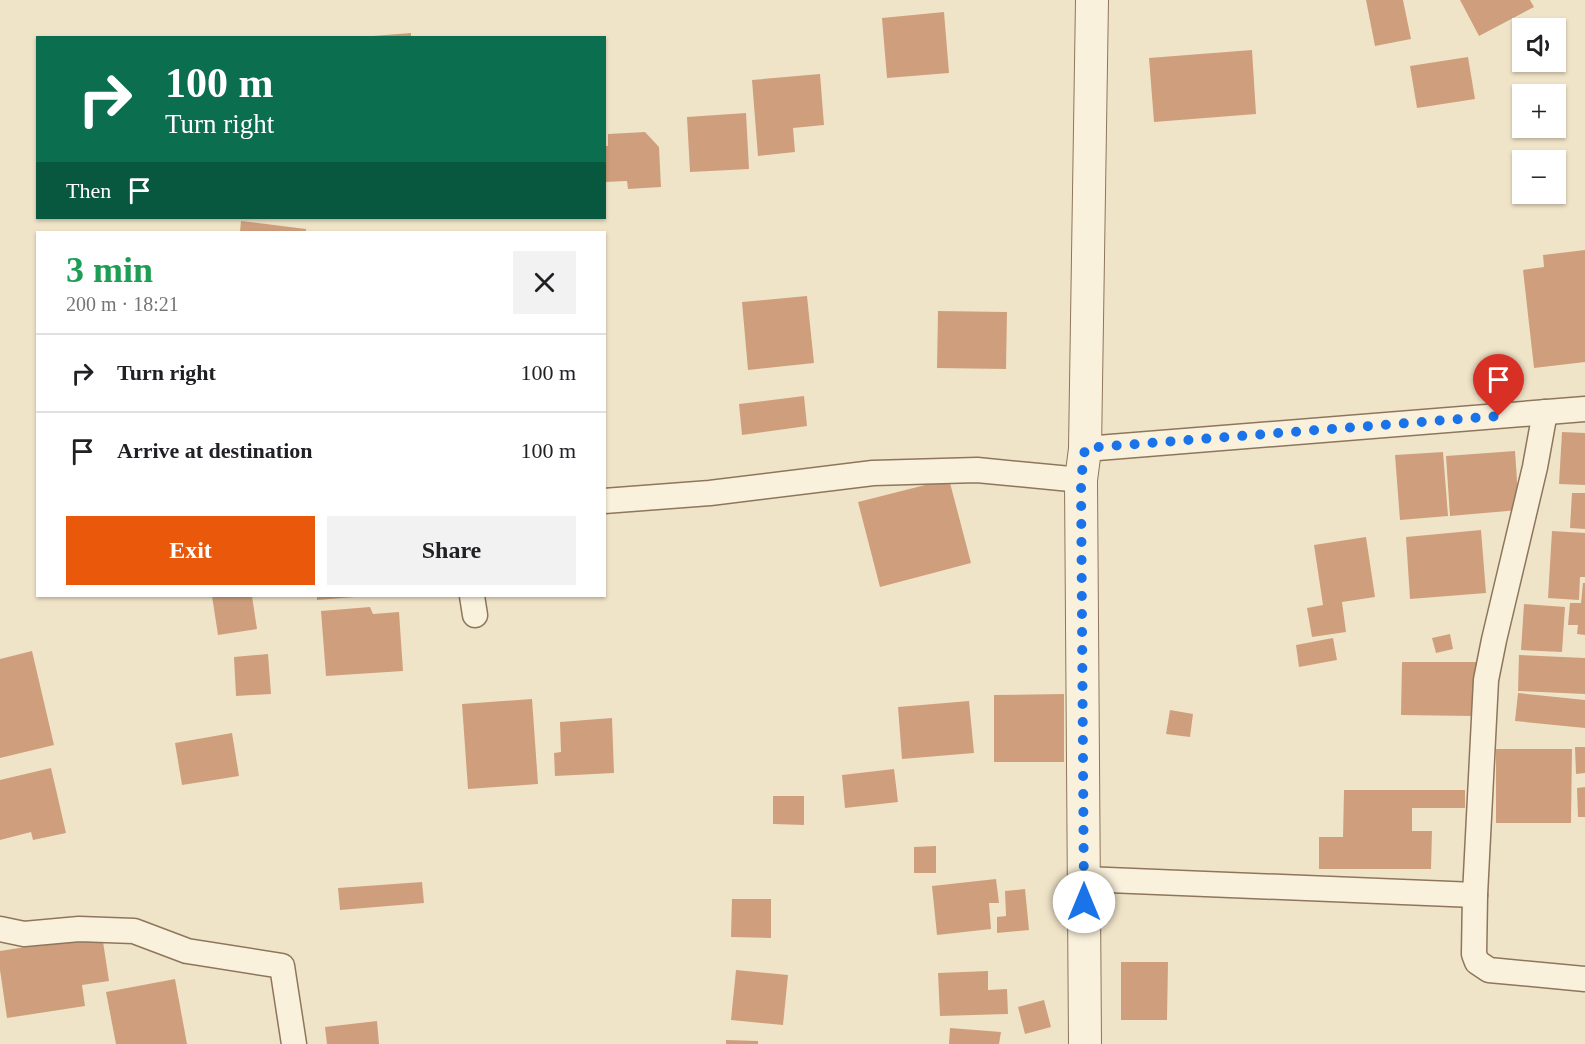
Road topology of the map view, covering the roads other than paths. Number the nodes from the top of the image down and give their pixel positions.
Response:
1 (1092, 0) edge
2 (1585, 409) edge
3 (1545, 412) junction
4 (1085, 448) junction
5 (1081, 480) junction
6 (606, 501) edge
7 (1084, 879) junction
8 (1475, 895) junction
9 (0, 929) edge
10 (1585, 979) edge
11 (294, 1044) edge
12 (1084, 1044) edge

1 - 4 street
2 - 3 street
3 - 4 street
3 - 8 street
4 - 5 street
5 - 6 street
5 - 7 street
7 - 8 street
7 - 12 street
8 - 10 street
9 - 11 street

